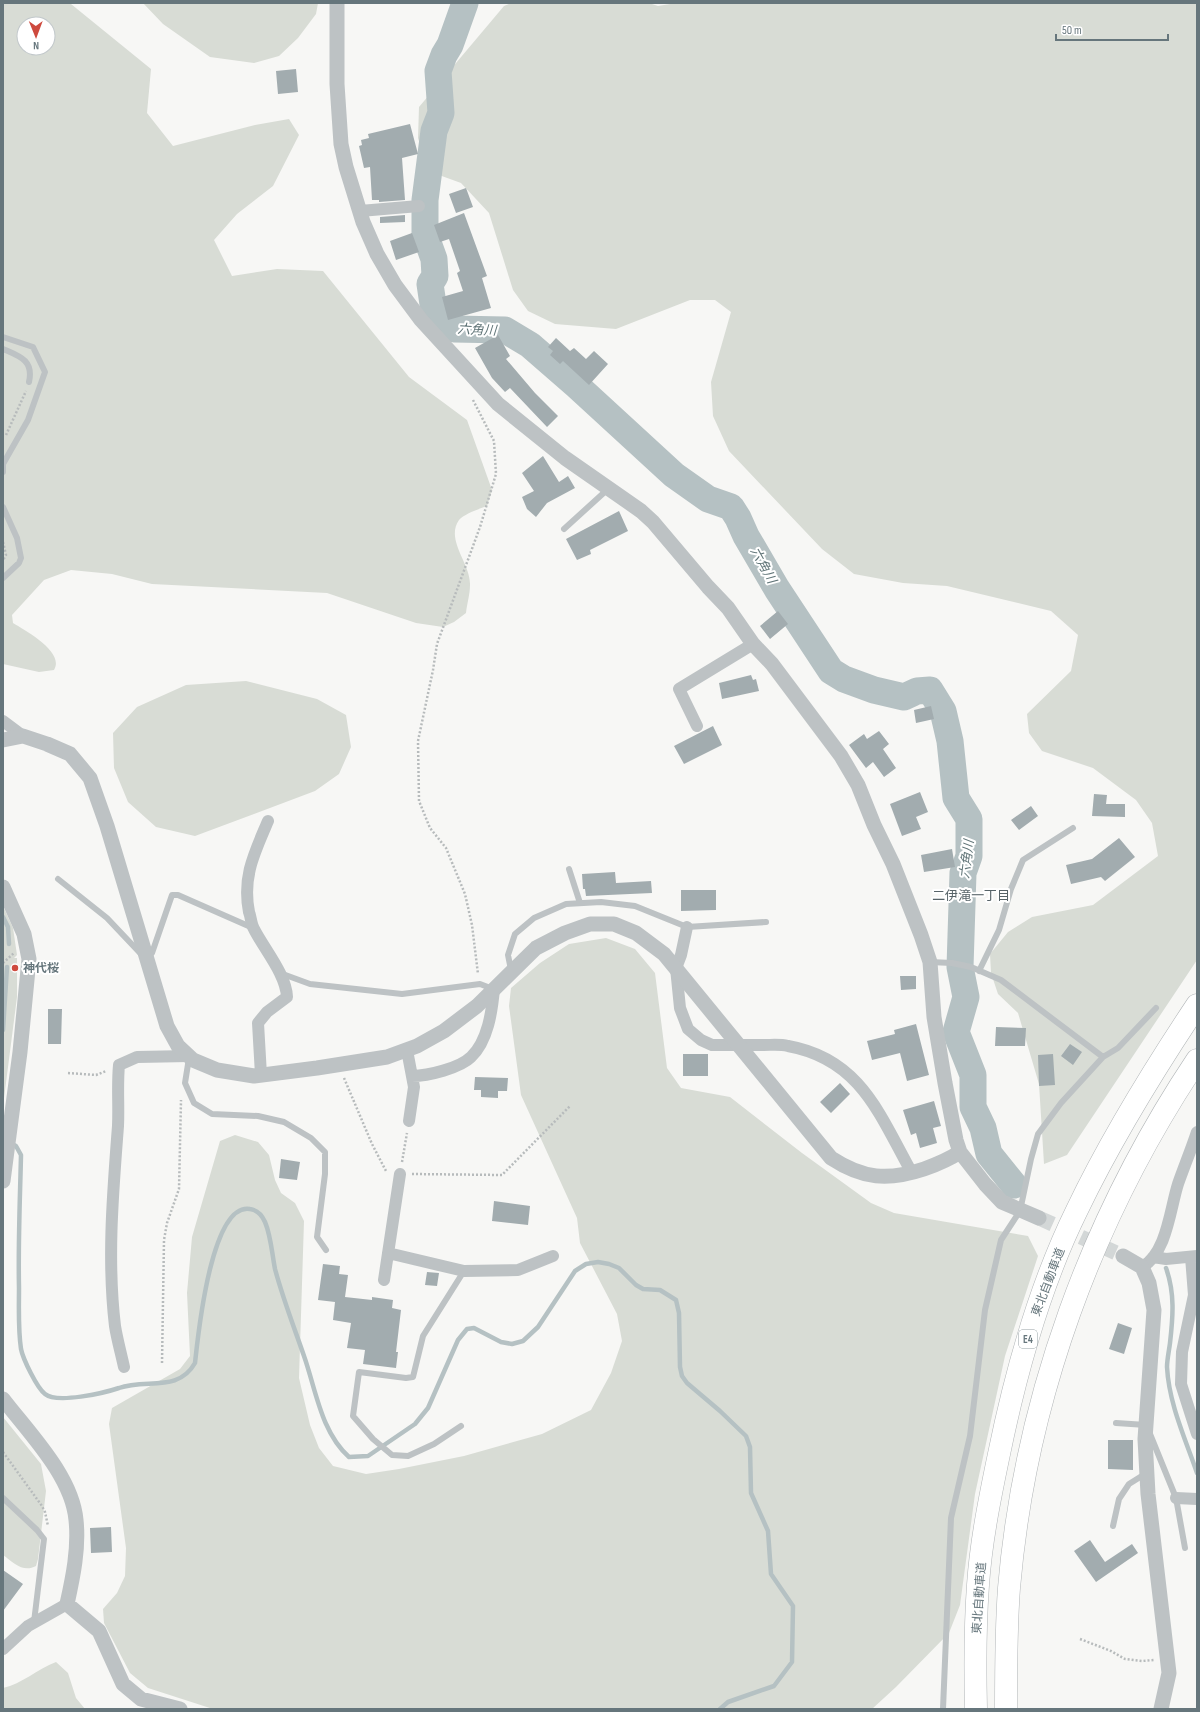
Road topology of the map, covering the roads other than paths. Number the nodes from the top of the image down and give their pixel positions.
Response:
1 (337, 3) edge
2 (419, 206) dead end
3 (360, 211) junction
4 (3, 337) edge
5 (3, 349) edge
6 (29, 382) road end
7 (3, 472) edge
8 (609, 488) junction
9 (3, 506) edge
10 (564, 529) dead end
11 (3, 578) edge
12 (753, 644) junction
13 (3, 720) edge
14 (697, 726) dead end
15 (23, 736) junction
16 (3, 740) edge
17 (268, 821) dead end
18 (1073, 828) dead end
19 (569, 869) dead end
20 (58, 879) dead end
21 (3, 887) edge
22 (580, 903) junction
23 (766, 922) dead end
24 (687, 927) junction
25 (253, 928) junction
26 (146, 959) junction
27 (930, 962) junction
28 (676, 968) junction
29 (979, 971) junction
30 (278, 972) junction
31 (512, 972) junction
32 (487, 987) junction
33 (1197, 1005) edge
34 (1156, 1008) dead end
35 (738, 1045) junction
36 (407, 1050) junction
37 (189, 1056) junction
38 (1103, 1057) junction
39 (1197, 1060) edge
40 (260, 1075) junction
41 (412, 1076) junction
42 (409, 1121) road end
43 (1197, 1132) edge
44 (960, 1152) junction
45 (912, 1173) junction
46 (400, 1174) road end
47 (3, 1181) edge
48 (1020, 1211) junction
49 (1039, 1218) tunnel mouth
50 (326, 1250) dead end
51 (388, 1253) junction
52 (553, 1256) dead end
53 (1123, 1256) tunnel mouth
54 (1194, 1256) edge
55 (1148, 1262) junction
56 (464, 1271) junction
57 (384, 1280) dead end
58 (124, 1367) dead end
59 (3, 1399) edge
60 (1116, 1423) dead end
61 (1145, 1424) junction
62 (461, 1426) dead end
63 (1197, 1434) edge
64 (1147, 1473) junction
65 (3, 1498) edge
66 (1176, 1498) junction
67 (1197, 1499) edge
68 (1113, 1526) dead end
69 (1185, 1548) dead end
70 (67, 1604) junction
71 (34, 1623) junction
72 (3, 1649) edge
73 (180, 1709) edge
74 (943, 1709) edge
75 (976, 1709) edge
76 (1006, 1709) edge
77 (1161, 1709) edge

1 - 3 street
2 - 3 street
3 - 8 street
4 - 7 lane
5 - 6 lane
8 - 10 lane
8 - 12 street
9 - 11 lane
12 - 14 street
12 - 27 street
13 - 15 street
15 - 16 street
15 - 26 street
17 - 25 street
18 - 29 lane
19 - 22 lane
20 - 26 lane
21 - 47 street
22 - 24 lane
22 - 31 lane
23 - 24 lane
24 - 28 street
25 - 26 lane
25 - 30 street
26 - 37 street
27 - 29 lane
27 - 44 street
28 - 31 street
28 - 35 street
28 - 35 street
29 - 38 lane
30 - 32 lane
30 - 40 street
31 - 32 street
32 - 36 street
32 - 41 street
33 - 75 highway, 東北自動車道 / E4
34 - 38 lane
35 - 45 street
35 - 45 street
36 - 40 street
36 - 41 street
37 - 40 street
37 - 50 lane
37 - 58 street
38 - 48 lane
39 - 76 highway
41 - 42 street
43 - 55 street
44 - 45 street
44 - 48 street
46 - 51 street
48 - 49 street
48 - 74 lane
51 - 56 street
51 - 57 street
52 - 56 street
53 - 55 street
54 - 55 street
54 - 63 street
55 - 61 street
56 - 62 lane
59 - 70 street
60 - 61 lane
61 - 64 street
61 - 66 lane
64 - 68 lane
64 - 77 street
65 - 71 lane
66 - 67 street
66 - 69 lane
70 - 71 street
70 - 73 street
71 - 72 street

